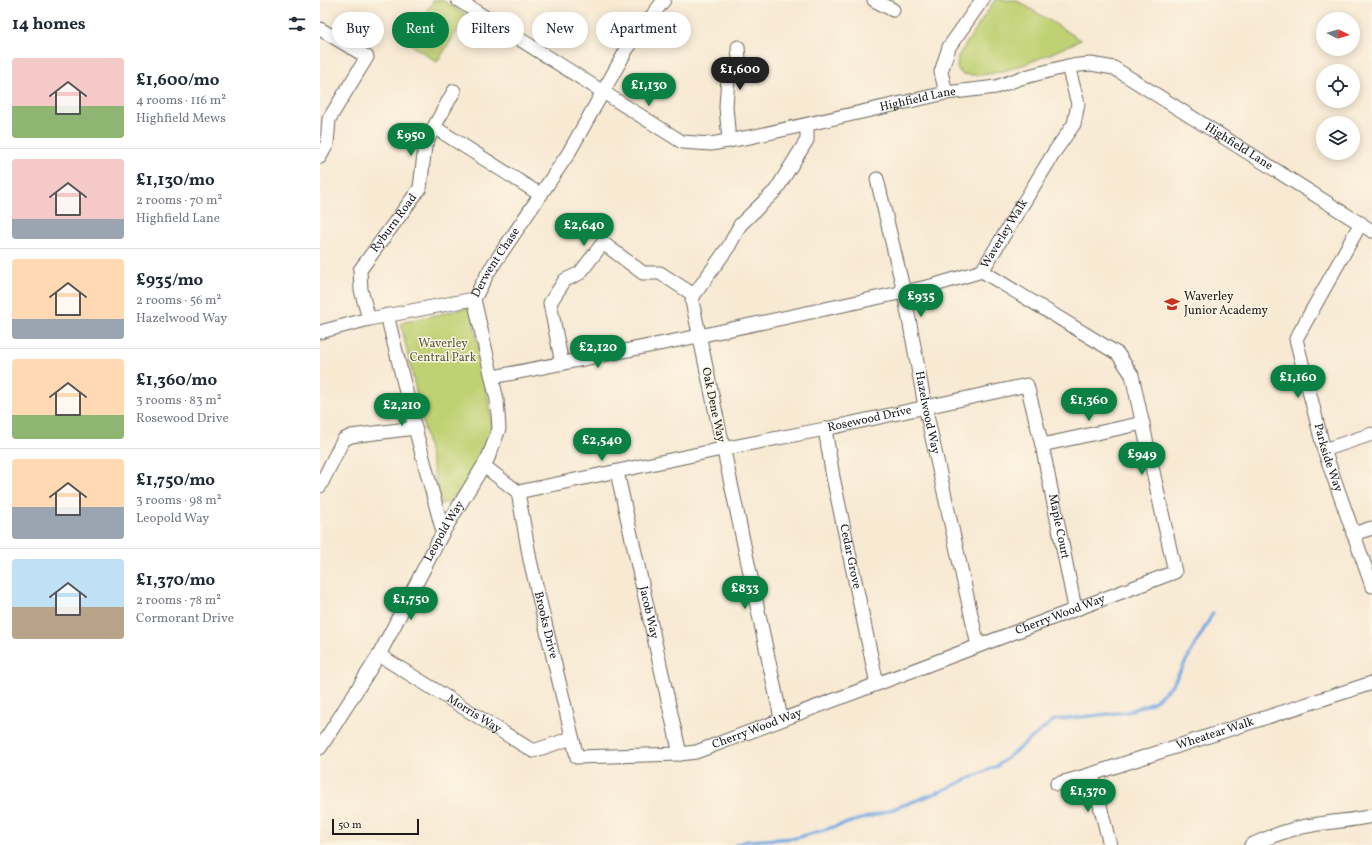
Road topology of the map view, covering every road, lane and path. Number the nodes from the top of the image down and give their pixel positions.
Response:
1 (458, 0) edge
2 (664, 0) edge
3 (874, 0) edge
4 (982, 0) edge
5 (893, 10) dead end
6 (320, 29) edge
7 (738, 47) dead end
8 (1068, 66) junction
9 (454, 90) dead end
10 (603, 93) junction
11 (946, 93) junction
12 (807, 125) junction
13 (434, 127) junction
14 (729, 141) junction
15 (320, 157) edge
16 (877, 179) dead end
17 (541, 195) junction
18 (1361, 223) junction
19 (1372, 231) edge
20 (982, 271) junction
21 (904, 292) junction
22 (694, 295) junction
23 (474, 299) junction
24 (387, 315) junction
25 (369, 319) junction
26 (320, 332) edge
27 (699, 336) junction
28 (562, 364) junction
29 (493, 378) junction
30 (925, 406) junction
31 (1143, 423) junction
32 (415, 428) junction
33 (825, 429) junction
34 (1372, 434) edge
35 (1042, 445) junction
36 (722, 449) junction
37 (1324, 450) junction
38 (484, 466) junction
39 (617, 472) junction
40 (321, 483) edge
41 (518, 492) junction
42 (1372, 528) edge
43 (443, 532) junction
44 (1353, 534) junction
45 (1372, 586) edge
46 (1075, 608) junction
47 (978, 646) junction
48 (379, 655) junction
49 (1372, 683) edge
50 (877, 684) junction
51 (781, 718) junction
52 (572, 738) junction
53 (320, 748) edge
54 (680, 754) junction
55 (577, 757) joint
56 (1092, 774) junction
57 (1057, 784) dead end
58 (1372, 816) edge
59 (1110, 845) edge
60 (1251, 845) edge

1 - 10 street, Highfield Lane
2 - 10 street, Derwent Chase
3 - 5 street
4 - 11 street
6 - 15 street
7 - 14 street
8 - 11 street, Highfield Lane
8 - 18 street, Highfield Lane
8 - 20 street, Waverley Walk
9 - 13 street, Ryburn Road
10 - 14 street, Highfield Lane
10 - 17 street, Derwent Chase
11 - 12 street, Highfield Lane
12 - 14 street, Highfield Lane
12 - 22 street
13 - 17 street
13 - 25 street, Ryburn Road
16 - 21 street, Hazelwood Way
17 - 23 street, Derwent Chase
18 - 19 street, Highfield Lane
18 - 37 street, Parkside Way
20 - 21 street, Waverley Walk
20 - 31 street, Cherry Wood Way
21 - 27 street, Waverley Walk
21 - 30 street, Hazelwood Way
22 - 27 street, Oak Dene Way
22 - 28 street
23 - 24 street, Derwent Chase
23 - 29 street, Leopold Way
24 - 25 street, Derwent Chase
24 - 32 street
25 - 26 street, Derwent Chase
27 - 28 street, Waverley Walk
27 - 36 street, Oak Dene Way
28 - 29 street, Waverley Walk
29 - 38 street, Leopold Way
30 - 33 street, Rosewood Drive
30 - 35 street, Rosewood Drive
30 - 47 street, Hazelwood Way
31 - 35 street
31 - 46 street, Cherry Wood Way
32 - 40 street
32 - 43 street
33 - 36 street, Rosewood Drive
33 - 50 street, Cedar Grove
34 - 37 street
35 - 46 street, Maple Court
36 - 39 street, Rosewood Drive
36 - 51 street, Oak Dene Way
37 - 44 street, Parkside Way
38 - 41 street
38 - 43 street, Leopold Way
39 - 41 street, Rosewood Drive
39 - 54 street, Jacob Way
41 - 52 street, Brooks Drive
42 - 44 street
43 - 48 street, Leopold Way
44 - 45 street, Parkside Way
46 - 47 street, Cherry Wood Way
47 - 50 street, Cherry Wood Way
48 - 52 street, Morris Way
48 - 53 street, Leopold Way
49 - 56 street, Wheatear Walk
50 - 51 street, Cherry Wood Way
51 - 54 street, Cherry Wood Way
52 - 55 street, Brooks Drive
54 - 55 street, Cherry Wood Way
56 - 57 street, Wheatear Walk
56 - 59 street
58 - 60 street

